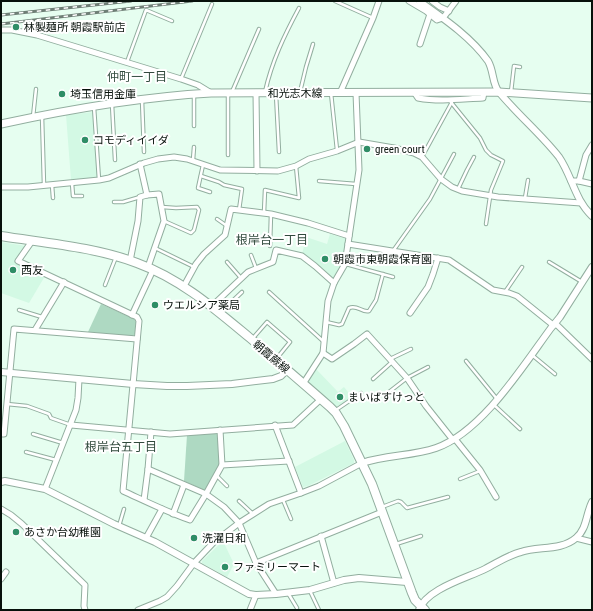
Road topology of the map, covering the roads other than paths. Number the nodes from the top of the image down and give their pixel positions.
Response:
1 (335, 1) edge
2 (379, 1) edge
3 (409, 1) edge
4 (419, 1) edge
5 (432, 1) edge
6 (456, 1) edge
7 (212, 4) dead end
8 (299, 8) dead end
9 (448, 11) junction
10 (430, 14) junction
11 (374, 18) junction
12 (443, 18) junction
13 (172, 21) dead end
14 (259, 29) dead end
15 (1, 30) edge
16 (313, 44) dead end
17 (420, 44) dead end
18 (127, 62) junction
19 (520, 67) dead end
20 (181, 79) junction
21 (36, 89) dead end
22 (414, 92) junction
23 (484, 92) junction
24 (499, 92) junction
25 (211, 93) junction
26 (230, 93) junction
27 (256, 93) junction
28 (265, 93) junction
29 (276, 93) junction
30 (300, 93) junction
31 (331, 93) junction
32 (340, 93) junction
33 (356, 93) junction
34 (511, 93) junction
35 (194, 94) junction
36 (592, 98) edge
37 (142, 99) junction
38 (451, 101) junction
39 (112, 104) junction
40 (94, 107) junction
41 (42, 115) junction
42 (32, 117) junction
43 (1, 124) edge
44 (194, 126) dead end
45 (358, 142) junction
46 (592, 145) edge
47 (194, 147) dead end
48 (337, 151) junction
49 (144, 152) dead end
50 (279, 152) dead end
51 (454, 154) dead end
52 (228, 155) dead end
53 (422, 157) junction
54 (474, 157) dead end
55 (116, 160) dead end
56 (193, 161) junction
57 (140, 164) junction
58 (203, 164) junction
59 (296, 166) junction
60 (257, 171) junction
61 (201, 176) junction
62 (442, 179) junction
63 (99, 180) junction
64 (528, 180) dead end
65 (579, 180) junction
66 (319, 181) dead end
67 (571, 181) junction
68 (72, 183) junction
69 (52, 184) junction
70 (357, 184) junction
71 (592, 184) edge
72 (44, 185) junction
73 (1, 187) edge
74 (458, 189) junction
75 (210, 192) dead end
76 (147, 195) junction
77 (82, 196) dead end
78 (490, 196) junction
79 (140, 197) junction
80 (53, 198) dead end
81 (525, 199) junction
82 (114, 202) dead end
83 (581, 202) junction
84 (161, 207) junction
85 (239, 210) junction
86 (264, 213) junction
87 (271, 214) junction
88 (592, 216) edge
89 (217, 219) dead end
90 (164, 221) junction
91 (486, 224) dead end
92 (227, 226) junction
93 (1, 236) edge
94 (349, 236) junction
95 (32, 241) junction
96 (348, 244) junction
97 (270, 246) dead end
98 (155, 248) junction
99 (393, 251) junction
100 (250, 255) dead end
101 (116, 256) junction
102 (438, 258) junction
103 (130, 261) junction
104 (227, 262) dead end
105 (549, 262) dead end
106 (345, 264) junction
107 (522, 267) dead end
108 (592, 267) edge
109 (150, 268) junction
110 (194, 268) junction
111 (256, 269) junction
112 (383, 274) junction
113 (393, 277) dead end
114 (241, 278) junction
115 (64, 282) junction
116 (583, 282) junction
117 (334, 283) junction
118 (106, 286) dead end
119 (184, 286) junction
120 (242, 292) dead end
121 (269, 292) dead end
122 (505, 292) junction
123 (212, 306) junction
124 (19, 310) dead end
125 (220, 313) junction
126 (410, 313) dead end
127 (132, 315) junction
128 (42, 317) junction
129 (326, 322) junction
130 (553, 324) junction
131 (35, 330) junction
132 (137, 339) junction
133 (252, 340) junction
134 (324, 342) junction
135 (411, 349) dead end
136 (323, 353) junction
137 (531, 355) junction
138 (592, 359) edge
139 (275, 360) junction
140 (391, 360) junction
141 (466, 362) dead end
142 (428, 367) dead end
143 (287, 370) junction
144 (1, 372) edge
145 (10, 373) junction
146 (555, 374) dead end
147 (407, 378) junction
148 (79, 379) junction
149 (373, 379) dead end
150 (133, 384) junction
151 (303, 384) junction
152 (389, 392) dead end
153 (361, 393) dead end
154 (320, 398) junction
155 (495, 402) junction
156 (4, 404) edge
157 (334, 411) junction
158 (71, 425) junction
159 (275, 425) junction
160 (520, 429) dead end
161 (129, 430) junction
162 (220, 430) junction
163 (150, 432) junction
164 (1, 434) edge
165 (32, 434) dead end
166 (454, 439) junction
167 (64, 443) junction
168 (26, 452) dead end
169 (57, 460) junction
170 (289, 461) junction
171 (362, 463) junction
172 (222, 465) junction
173 (148, 469) junction
174 (480, 470) junction
175 (216, 475) junction
176 (460, 479) dead end
177 (1, 482) edge
178 (184, 485) junction
179 (227, 486) dead end
180 (45, 489) junction
181 (301, 493) junction
182 (206, 494) junction
183 (448, 497) dead end
184 (496, 497) dead end
185 (283, 499) junction
186 (144, 500) junction
187 (239, 500) dead end
188 (592, 502) edge
189 (124, 508) dead end
190 (162, 509) junction
191 (1, 510) edge
192 (381, 510) junction
193 (173, 514) junction
194 (253, 514) junction
195 (291, 519) dead end
196 (239, 523) junction
197 (119, 526) junction
198 (321, 536) junction
199 (421, 536) dead end
200 (146, 538) junction
201 (576, 538) junction
202 (592, 542) edge
203 (394, 544) junction
204 (194, 563) junction
205 (256, 563) junction
206 (6, 572) dead end
207 (1, 579) edge
208 (407, 582) junction
209 (334, 583) junction
210 (310, 590) junction
211 (288, 593) junction
212 (256, 594) junction
213 (276, 594) junction
214 (297, 608) dead end
215 (422, 609) edge
216 (85, 610) edge
217 (138, 610) edge
218 (250, 610) edge
219 (319, 610) edge

1 - 11 lane
2 - 11 street
3 - 10 street
4 - 12 street
5 - 9 street
6 - 9 street
7 - 20 lane
8 - 28 lane
9 - 12 street
10 - 12 street
10 - 17 street
11 - 32 street
12 - 24 street
13 - 18 lane
14 - 26 lane
15 - 18 street
16 - 30 lane
18 - 20 street
19 - 34 lane
20 - 25 street
21 - 42 lane
22 - 23 main road, 和光志木線
22 - 33 main road, 和光志木線
22 - 38 street
23 - 24 main road, 和光志木線
23 - 38 street
24 - 34 main road, 和光志木線
24 - 67 street
25 - 26 main road, 和光志木線
25 - 35 main road, 和光志木線
26 - 27 main road, 和光志木線
26 - 52 lane
27 - 28 main road, 和光志木線
27 - 60 street
28 - 29 main road, 和光志木線
29 - 30 main road, 和光志木線
29 - 50 lane
30 - 31 main road, 和光志木線
31 - 32 main road, 和光志木線
31 - 48 lane
32 - 33 main road, 和光志木線
33 - 45 street
34 - 36 main road, 和光志木線
35 - 37 main road, 和光志木線
35 - 44 lane
37 - 39 main road, 和光志木線
37 - 49 lane
38 - 53 lane
38 - 78 lane
39 - 40 main road, 和光志木線
39 - 55 lane
40 - 41 main road, 和光志木線
40 - 63 lane
41 - 42 main road, 和光志木線
41 - 72 lane
42 - 43 main road, 和光志木線
45 - 48 street
45 - 53 street
45 - 70 street
46 - 65 street
47 - 56 lane
48 - 59 street
51 - 62 lane
53 - 62 street
54 - 74 lane
56 - 57 street
56 - 58 street
57 - 63 street
57 - 76 street
58 - 60 street
58 - 61 lane
59 - 60 street
59 - 86 lane
61 - 75 lane
61 - 85 lane
62 - 74 street
62 - 99 lane
63 - 68 street
64 - 81 lane
65 - 67 street
65 - 71 street
66 - 70 lane
67 - 83 street
68 - 69 street
68 - 77 lane
69 - 72 street
69 - 80 lane
70 - 94 street
72 - 73 street
74 - 78 street
76 - 79 street
76 - 84 street
78 - 81 street
78 - 91 lane
79 - 82 lane
79 - 103 street
81 - 83 street
83 - 88 street
84 - 90 street
84 - 90 lane
85 - 86 street
85 - 92 street
86 - 87 street
87 - 94 street
87 - 97 lane
89 - 92 lane
90 - 98 street
92 - 110 street
93 - 95 main road, 朝霞蕨線
94 - 96 street
95 - 101 main road, 朝霞蕨線
95 - 115 street
96 - 99 street
96 - 106 street
98 - 109 street
98 - 110 lane
99 - 102 street
100 - 111 lane
101 - 103 main road, 朝霞蕨線
101 - 118 lane
102 - 122 street
102 - 126 street
103 - 109 main road, 朝霞蕨線
104 - 114 lane
105 - 116 lane
106 - 112 lane
106 - 117 street
107 - 122 lane
108 - 116 street
109 - 119 main road, 朝霞蕨線
109 - 127 street
110 - 119 street
111 - 114 street
111 - 117 street
112 - 113 lane
112 - 129 lane
114 - 123 street
115 - 127 street
115 - 128 street
116 - 130 street
117 - 129 street
119 - 123 main road, 朝霞蕨線
120 - 125 lane
121 - 134 lane
122 - 130 street
123 - 125 main road, 朝霞蕨線
124 - 128 lane
125 - 133 main road, 朝霞蕨線
127 - 132 street
128 - 131 street
129 - 134 street
130 - 137 street
130 - 138 street
131 - 132 street
131 - 145 street
132 - 150 street
133 - 139 main road, 朝霞蕨線
133 - 139 lane
134 - 136 street
135 - 140 lane
136 - 140 street
136 - 151 street
137 - 146 lane
137 - 155 street
139 - 143 main road, 朝霞蕨線
140 - 147 street
140 - 149 lane
141 - 155 lane
142 - 147 lane
143 - 150 street
143 - 151 main road, 朝霞蕨線
144 - 145 street
145 - 148 street
145 - 156 street
147 - 152 lane
147 - 166 street
148 - 150 street
148 - 158 street
150 - 161 street
151 - 154 main road, 朝霞蕨線
153 - 157 lane
154 - 157 main road, 朝霞蕨線
154 - 159 street
155 - 160 lane
155 - 166 street
156 - 158 lane
156 - 164 street
157 - 171 main road, 朝霞蕨線
158 - 161 street
158 - 167 street
159 - 162 street
159 - 170 street
161 - 163 street
161 - 186 street
162 - 163 street
162 - 172 street
163 - 173 street
165 - 167 lane
166 - 171 street
166 - 174 street
167 - 169 street
168 - 169 lane
169 - 180 street
170 - 172 street
170 - 181 street
171 - 181 street
171 - 192 main road, 朝霞蕨線
172 - 175 street
173 - 178 street
173 - 186 street
174 - 176 lane
174 - 184 street
175 - 179 lane
175 - 182 street
177 - 180 street
178 - 182 street
178 - 193 street
180 - 197 street
181 - 185 street
182 - 193 street
182 - 196 street
183 - 192 lane
185 - 194 street
185 - 195 lane
186 - 190 street
187 - 194 lane
188 - 201 street
189 - 197 lane
190 - 193 street
190 - 200 street
191 - 216 street
192 - 198 street
192 - 203 main road, 朝霞蕨線
194 - 196 street
196 - 204 street
196 - 205 street
197 - 200 street
198 - 205 street
198 - 209 street
199 - 203 lane
200 - 204 street
201 - 202 street
201 - 215 street
203 - 208 main road, 朝霞蕨線
204 - 212 street
204 - 217 street
205 - 213 street
206 - 207 street
208 - 209 street
208 - 215 main road, 朝霞蕨線
209 - 210 street
210 - 211 street
210 - 219 lane
211 - 213 street
211 - 214 lane
212 - 213 street
212 - 218 street

